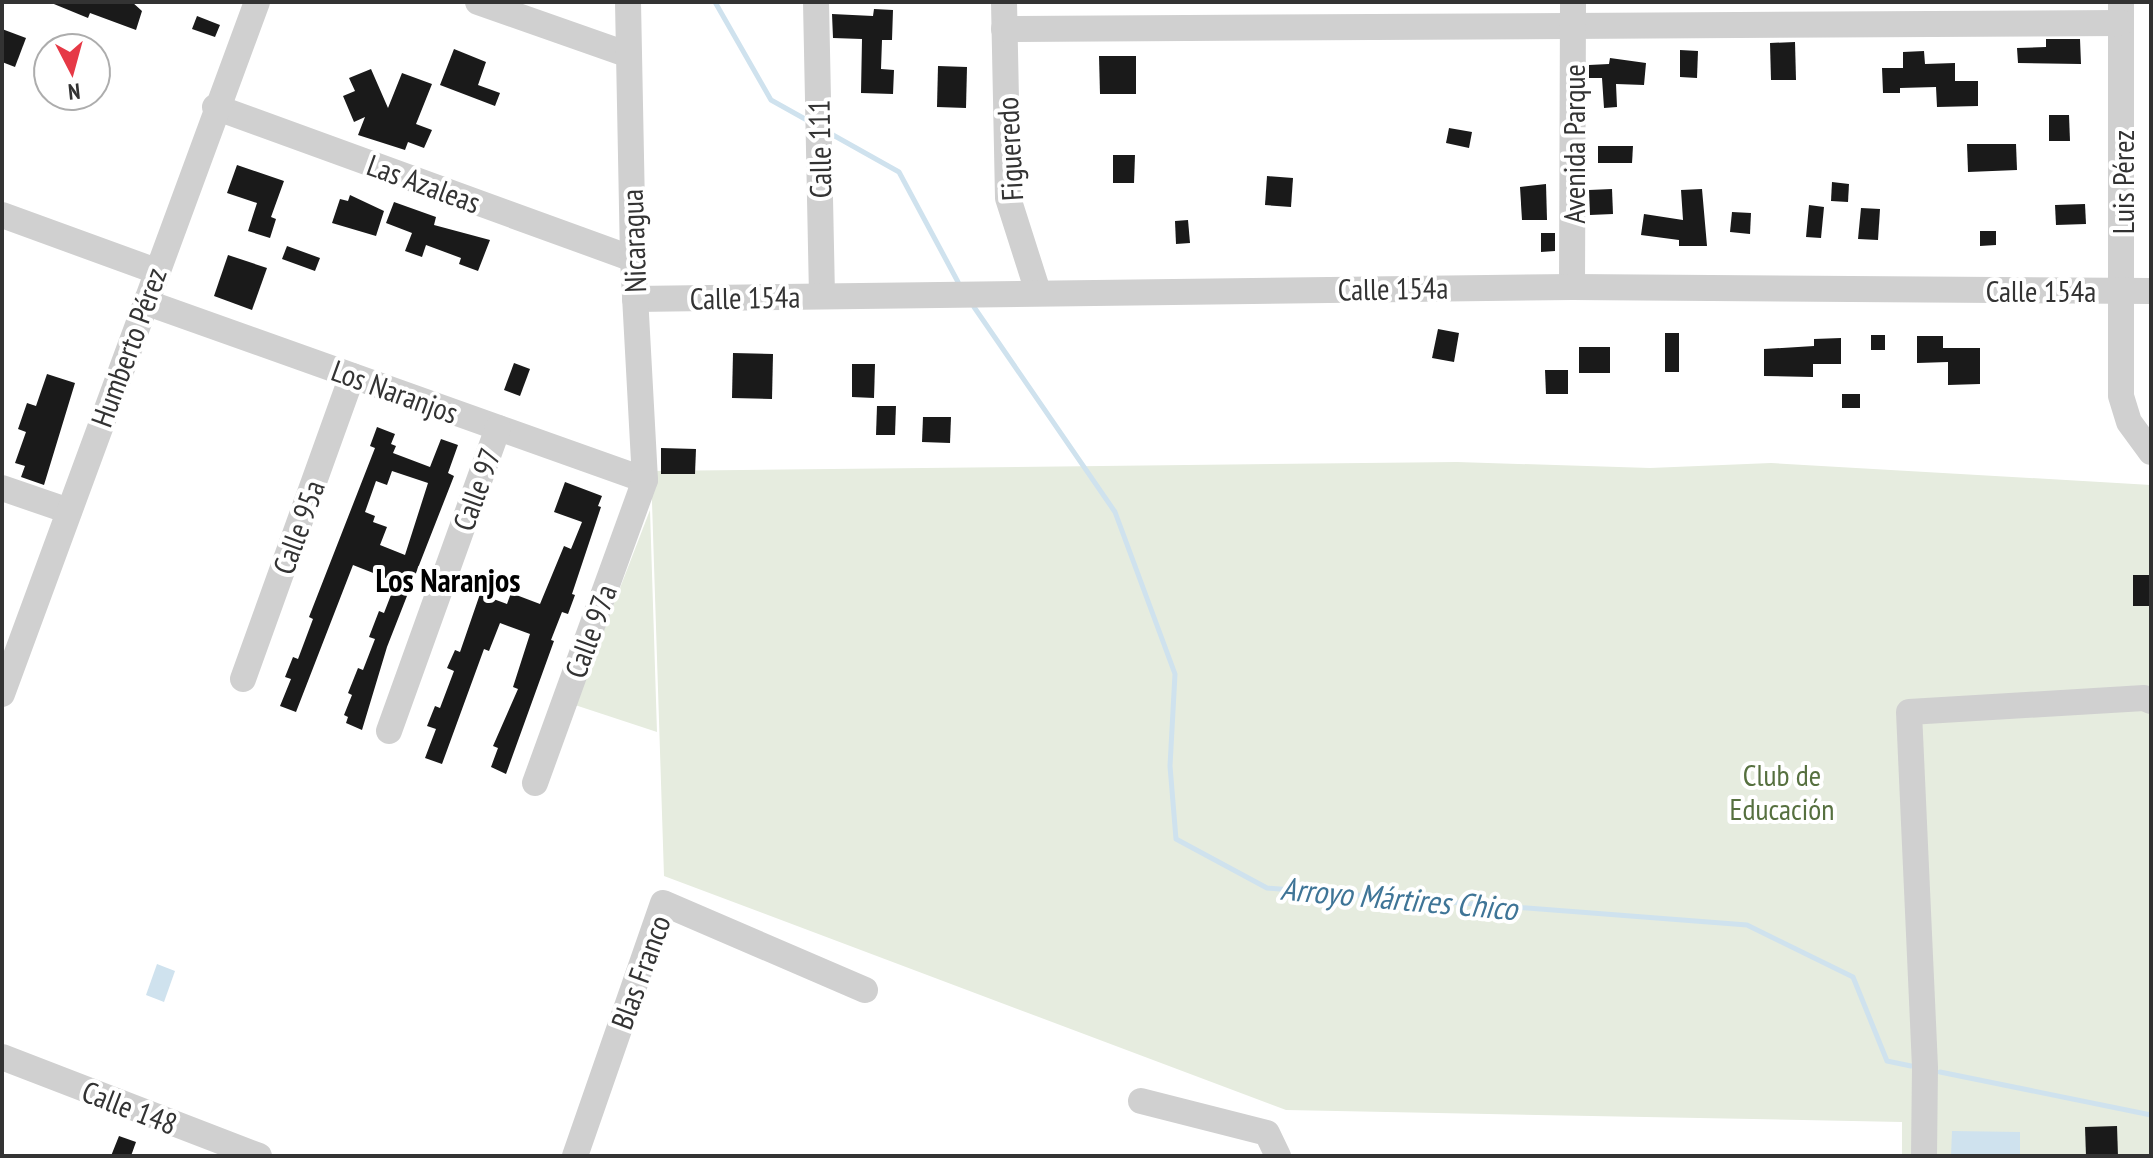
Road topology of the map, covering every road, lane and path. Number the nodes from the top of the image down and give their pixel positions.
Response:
1 (478, 2) edge
2 (628, 2) edge
3 (816, 2) edge
4 (1004, 2) edge
5 (248, 4) edge
6 (2121, 12) edge
7 (1573, 13) edge
8 (1004, 29) junction
9 (629, 55) junction
10 (215, 107) junction
11 (2, 215) edge
12 (633, 259) junction
13 (156, 271) junction
14 (1572, 287) junction
15 (2122, 291) junction
16 (2151, 291) edge
17 (1038, 292) junction
18 (822, 296) junction
19 (635, 299) junction
20 (145, 302) junction
21 (352, 376) junction
22 (498, 428) junction
23 (2150, 452) edge
24 (645, 480) junction
25 (2, 488) edge
26 (69, 511) junction
27 (243, 679) dead end
28 (2, 694) edge
29 (2151, 701) edge
30 (389, 731) dead end
31 (535, 783) dead end
32 (865, 990) dead end
33 (2, 1057) edge
34 (1141, 1101) dead end
35 (208, 1148) edge
36 (259, 1156) edge
37 (575, 1156) edge
38 (1278, 1156) edge
39 (1924, 1156) edge

1 - 9 street
2 - 9 street, Nicaragua
3 - 18 street, Calle 111
4 - 8 street, Figueredo
5 - 10 street, Humberto Pérez
6 - 7 street
6 - 15 street, Luis Pérez
7 - 8 street
7 - 14 street, Avenida Parque
8 - 17 street, Figueredo
9 - 12 street, Nicaragua
10 - 12 street, Las Azaleas
10 - 13 street, Humberto Pérez
11 - 13 street
12 - 19 street, Nicaragua
13 - 20 street, Humberto Pérez
14 - 15 street, Calle 154a
14 - 17 street, Calle 154a
15 - 16 street, Calle 154a
15 - 23 street, Luis Pérez
17 - 18 street, Calle 154a
18 - 19 street, Calle 154a
19 - 24 street, Nicaragua
20 - 21 street, Los Naranjos
20 - 26 street, Humberto Pérez
21 - 22 street, Los Naranjos
21 - 27 street, Calle 95a
22 - 24 street, Los Naranjos
22 - 30 street, Calle 97
24 - 31 street, Calle 97a
25 - 26 street
26 - 28 street, Humberto Pérez
29 - 39 street
32 - 37 street, Blas Franco
33 - 35 street, Calle 148
34 - 38 street
35 - 36 street, Calle 148

